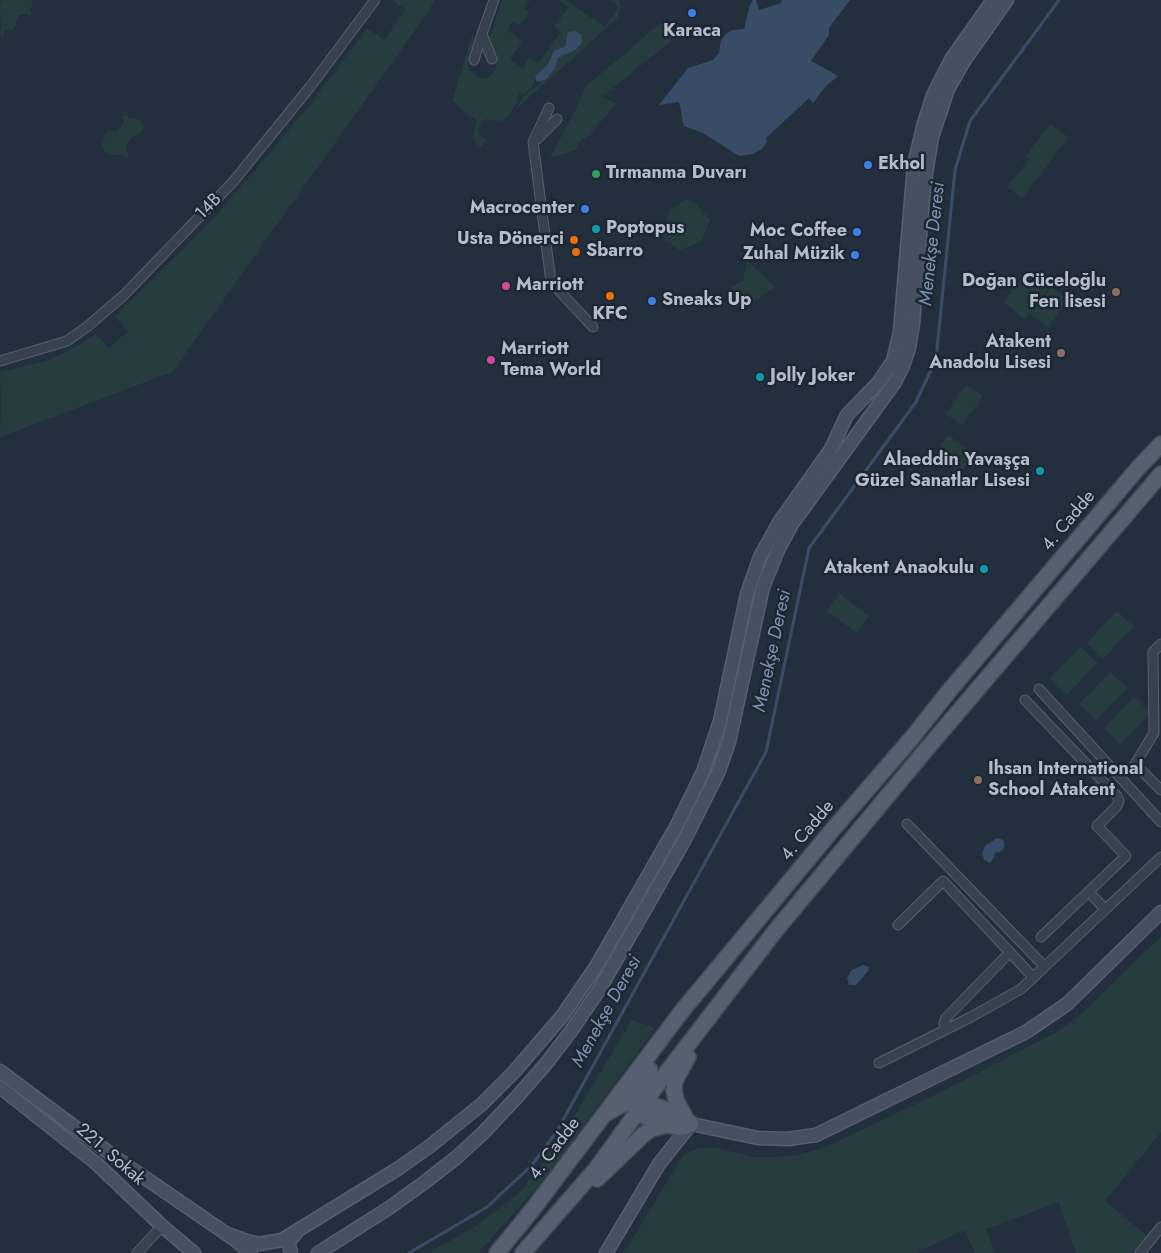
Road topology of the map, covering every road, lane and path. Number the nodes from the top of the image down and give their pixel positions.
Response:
1 (375, 0) edge
2 (494, 0) edge
3 (993, 0) edge
4 (1007, 0) edge
5 (482, 34) junction
6 (492, 59) dead end
7 (474, 60) dead end
8 (549, 108) dead end
9 (557, 118) dead end
10 (533, 142) junction
11 (593, 327) dead end
12 (0, 361) edge
13 (858, 403) junction
14 (869, 418) junction
15 (840, 431) junction
16 (859, 432) junction
17 (1161, 444) edge
18 (1161, 474) edge
19 (1161, 644) edge
20 (1039, 689) dead end
21 (1025, 700) dead end
22 (1161, 790) edge
23 (1161, 822) edge
24 (907, 824) dead end
25 (1161, 857) edge
26 (1088, 892) junction
27 (1105, 909) junction
28 (1161, 912) edge
29 (898, 925) dead end
30 (1042, 937) dead end
31 (1010, 952) junction
32 (1044, 966) junction
33 (1033, 977) junction
34 (696, 994) junction
35 (710, 1014) junction
36 (945, 1030) junction
37 (879, 1064) dead end
38 (0, 1071) edge
39 (0, 1087) edge
40 (639, 1105) junction
41 (604, 1115) junction
42 (688, 1120) junction
43 (667, 1125) junction
44 (554, 1219) junction
45 (162, 1226) junction
46 (1161, 1227) edge
47 (225, 1233) junction
48 (296, 1233) junction
49 (137, 1253) edge
50 (194, 1253) edge
51 (251, 1253) edge
52 (292, 1253) edge
53 (318, 1253) edge
54 (497, 1253) edge
55 (524, 1253) edge
56 (606, 1253) edge
57 (1140, 1253) edge

1 - 12 street, 14B
2 - 5 street
3 - 13 street
4 - 14 street
5 - 6 street
5 - 7 street
8 - 10 street
9 - 10 street
10 - 11 street
13 - 14 street
13 - 15 street
14 - 16 street
15 - 16 street
15 - 48 street
16 - 53 street
17 - 34 main road, 4. Cadde
18 - 35 main road
19 - 22 street
20 - 23 street
21 - 26 street
24 - 32 street
25 - 27 street
26 - 27 street
26 - 30 street
27 - 32 street
28 - 42 street
29 - 31 street
31 - 33 street
31 - 36 street
32 - 33 street
33 - 36 street
34 - 40 main road
34 - 41 main road, 4. Cadde
35 - 40 main road
35 - 42 main road
36 - 37 street
38 - 47 street
39 - 45 street, 221. Sokak
40 - 41 main road
40 - 42 main road
40 - 43 main road
40 - 44 main road
41 - 54 main road, 4. Cadde
42 - 43 main road
42 - 56 street
43 - 44 main road
44 - 55 main road
45 - 49 street
45 - 50 street, 221. Sokak
46 - 57 street
47 - 48 street
47 - 51 street
48 - 52 street

